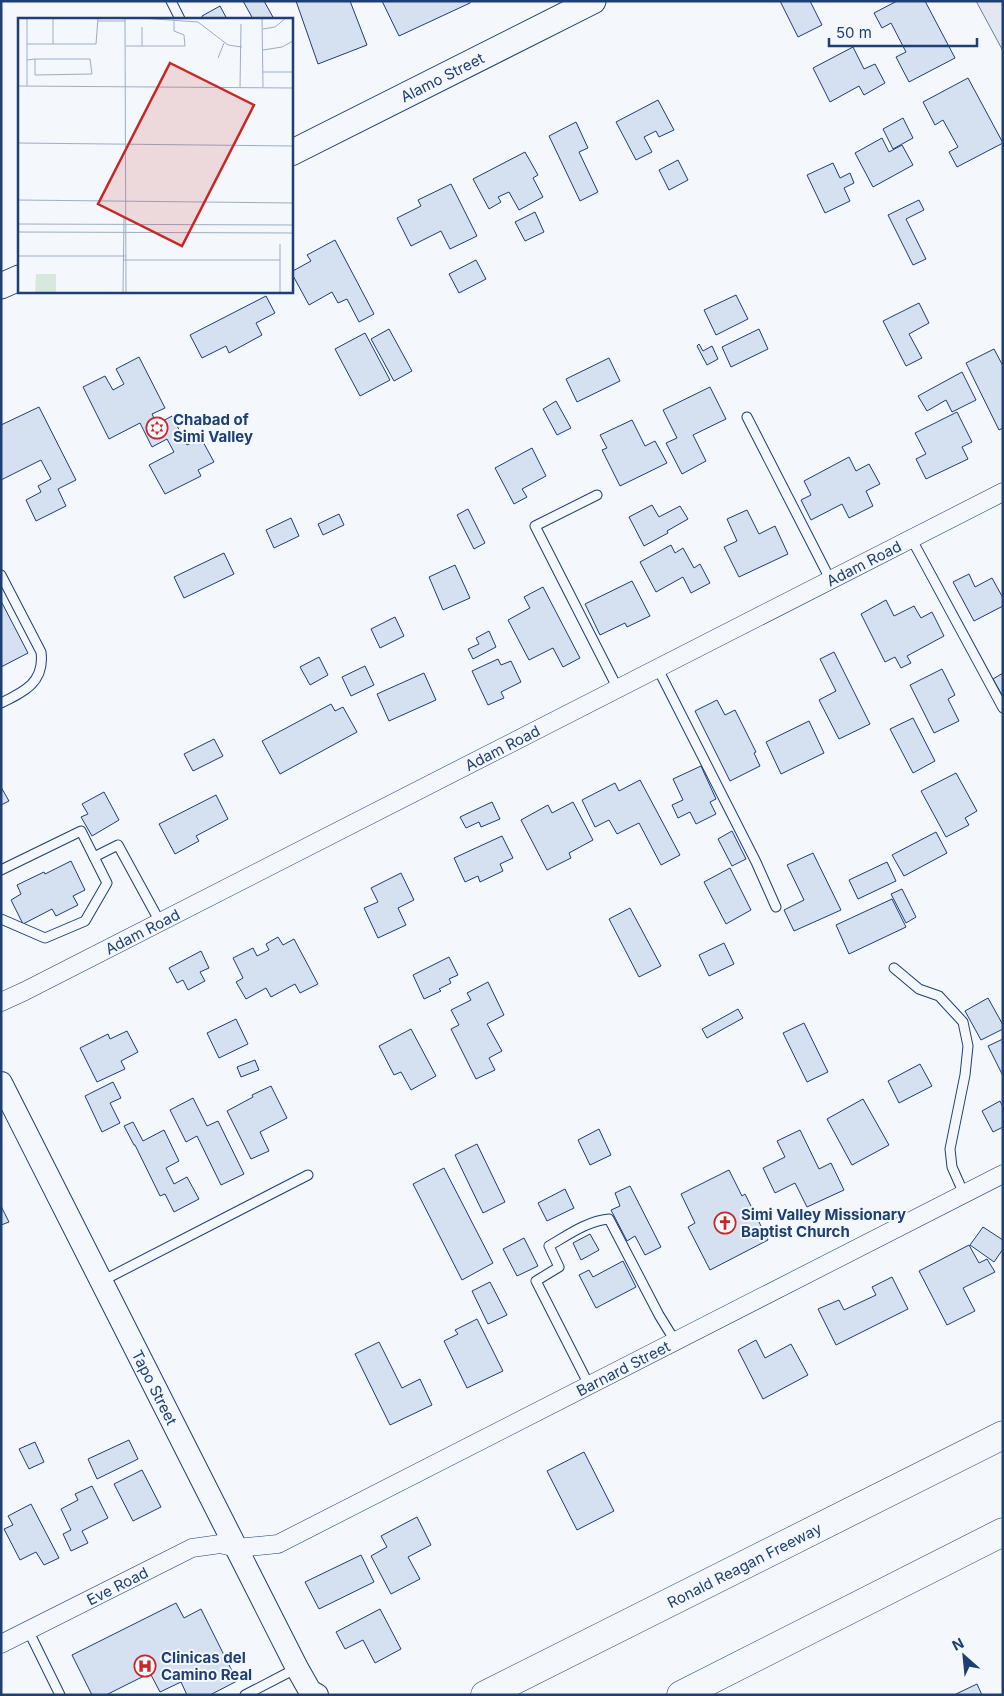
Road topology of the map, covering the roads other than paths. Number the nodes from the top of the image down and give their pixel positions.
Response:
1 (171, 1) edge
2 (593, 1) edge
3 (180, 18) edge
4 (292, 152) edge
5 (18, 278) edge
6 (1, 286) edge
7 (747, 417) dead end
8 (1003, 492) edge
9 (597, 495) dead end
10 (911, 538) junction
11 (1, 575) edge
12 (830, 579) junction
13 (658, 668) junction
14 (618, 689) junction
15 (1, 703) edge
16 (1003, 708) edge
17 (94, 857) junction
18 (1, 870) edge
19 (776, 907) dead end
20 (1, 919) edge
21 (160, 922) junction
22 (894, 968) dead end
23 (1, 1002) edge
24 (1, 1083) edge
25 (1003, 1174) edge
26 (308, 1176) dead end
27 (964, 1194) junction
28 (102, 1281) junction
29 (675, 1341) junction
30 (589, 1385) junction
31 (1003, 1435) edge
32 (1003, 1532) edge
33 (237, 1548) junction
34 (28, 1630) junction
35 (1, 1644) edge
36 (298, 1668) junction
37 (312, 1694) edge
38 (60, 1695) edge
39 (245, 1695) edge
40 (484, 1695) edge
41 (681, 1695) edge

1 - 3 lane
2 - 4 main road, Alamo Street
5 - 6 main road
7 - 12 lane
8 - 10 street, Adam Road
9 - 14 lane
10 - 12 street, Adam Road
10 - 16 lane
11 - 15 lane
12 - 13 street, Adam Road
13 - 14 street, Adam Road
13 - 19 lane
14 - 21 street, Adam Road
17 - 18 lane
17 - 20 lane
17 - 21 lane
21 - 23 street, Adam Road
22 - 27 lane
24 - 28 street, Tapo Street
25 - 27 street, Barnard Street
26 - 28 lane
27 - 29 street, Barnard Street
28 - 33 street, Tapo Street
29 - 30 street, Barnard Street
29 - 30 lane
30 - 33 street, Barnard Street
31 - 40 highway, Ronald Reagan Freeway
32 - 41 highway
33 - 34 street, Eve Road
33 - 36 street, Tapo Street
34 - 35 street, Eve Road
34 - 38 lane
36 - 37 street, Tapo Street
36 - 39 lane

